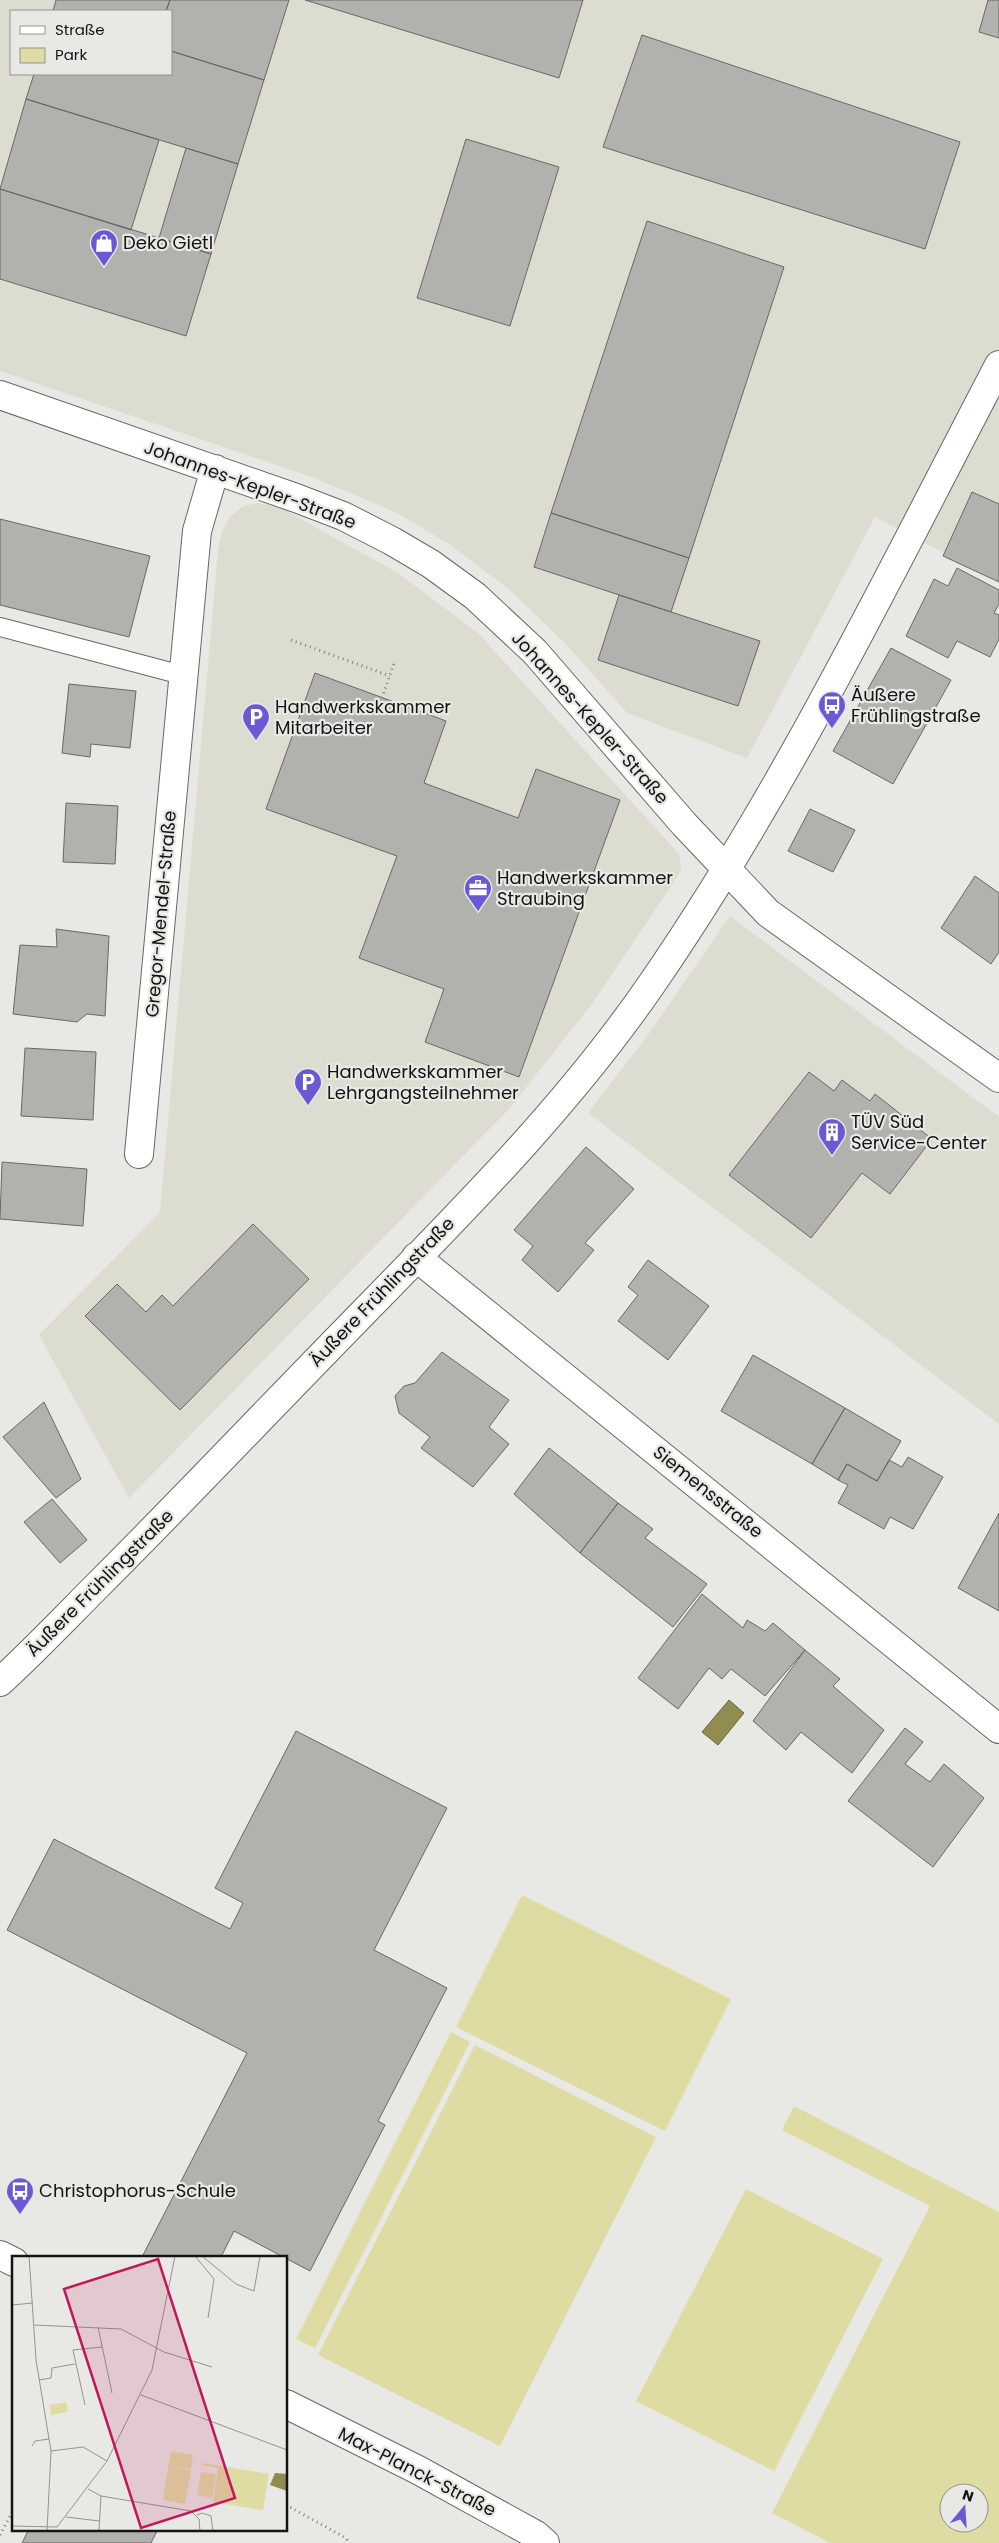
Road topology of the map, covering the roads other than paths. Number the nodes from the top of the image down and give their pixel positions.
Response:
1 (999, 364) edge
2 (0, 395) edge
3 (215, 470) junction
4 (0, 627) edge
5 (182, 674) junction
6 (727, 871) junction
7 (999, 1078) edge
8 (139, 1154) dead end
9 (416, 1257) junction
10 (0, 1682) edge
11 (999, 1729) edge
12 (0, 2255) edge
13 (12, 2261) edge
14 (288, 2405) edge
15 (545, 2543) edge

1 - 6 street, Äußere Frühlingstraße
2 - 3 street, Johannes-Kepler-Straße
3 - 5 street, Gregor-Mendel-Straße
3 - 6 street, Johannes-Kepler-Straße
4 - 5 lane
5 - 8 street, Gregor-Mendel-Straße
6 - 7 street
6 - 9 street, Äußere Frühlingstraße
9 - 10 street, Äußere Frühlingstraße
9 - 11 street, Siemensstraße
12 - 13 street
14 - 15 street, Max-Planck-Straße

